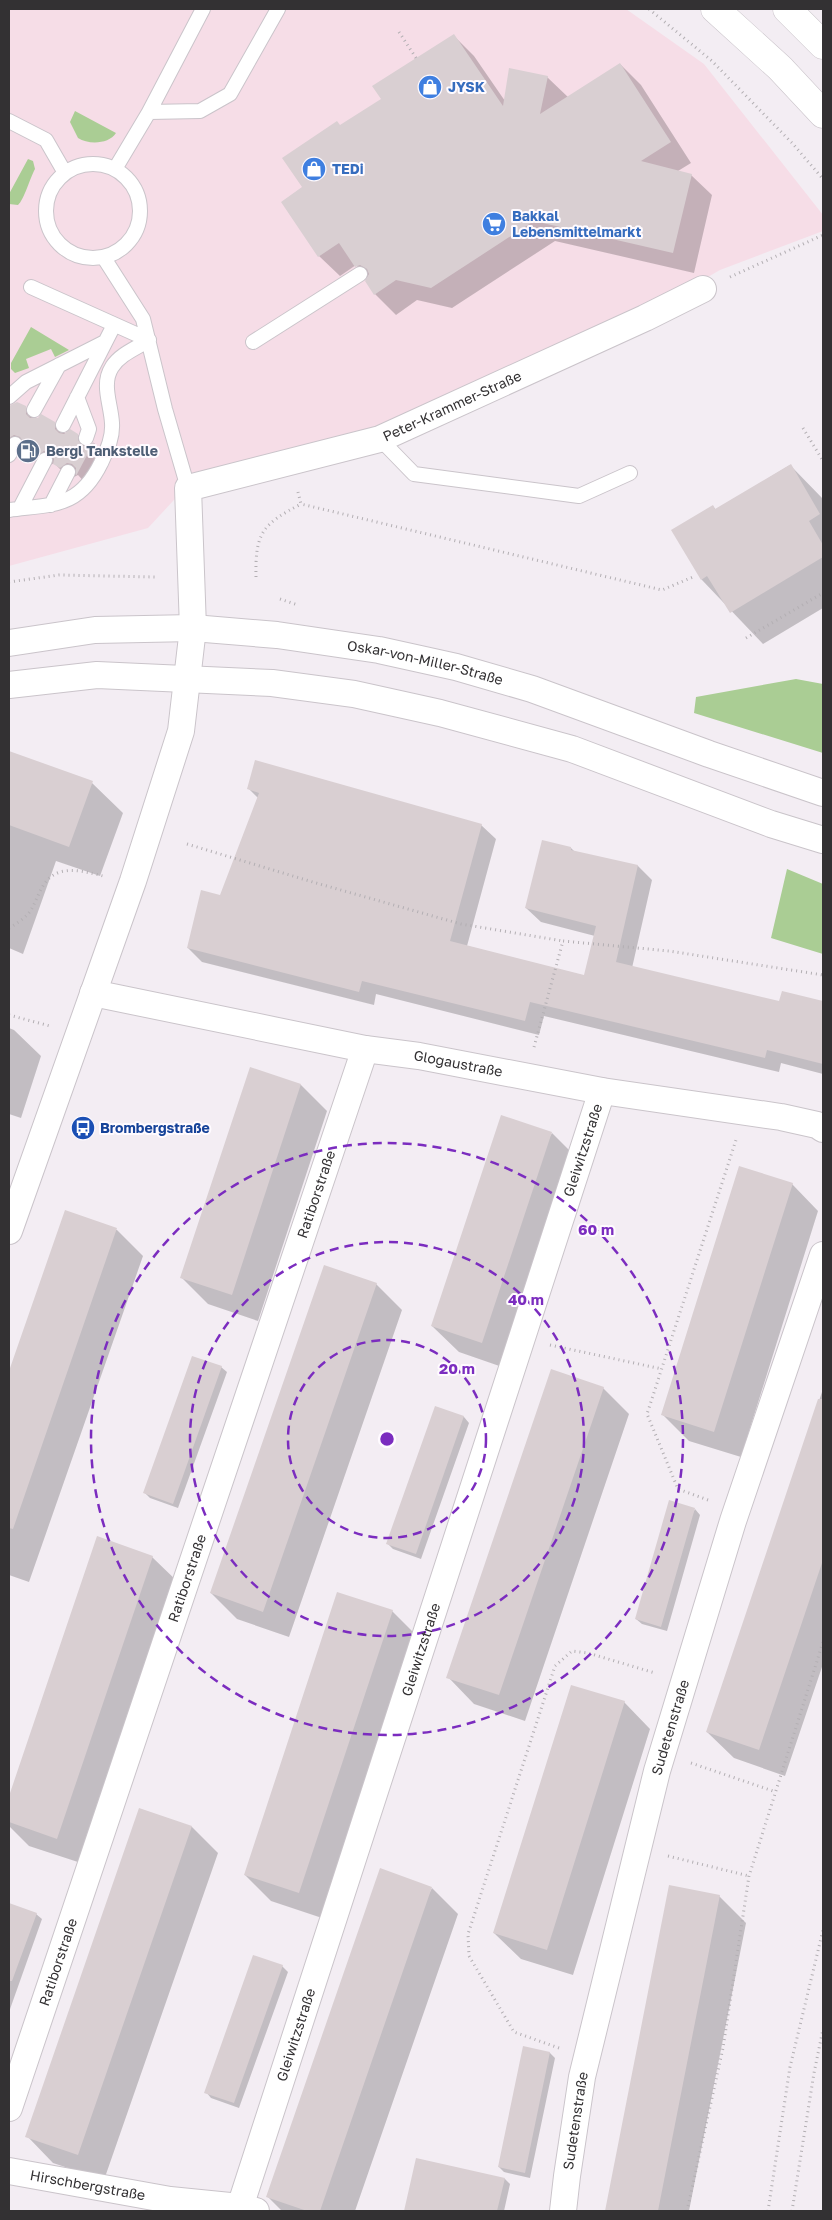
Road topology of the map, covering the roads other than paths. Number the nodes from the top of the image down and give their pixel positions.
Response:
1 (203, 9) edge
2 (278, 9) edge
3 (715, 9) edge
4 (786, 9) edge
5 (823, 45) edge
6 (149, 112) junction
7 (823, 114) edge
8 (9, 121) edge
9 (115, 169) junction
10 (65, 173) junction
11 (104, 258) junction
12 (360, 274) dead end
13 (31, 287) dead end
14 (703, 289) road end
15 (114, 325) junction
16 (149, 340) junction
17 (105, 342) junction
18 (254, 342) dead end
19 (59, 365) junction
20 (9, 397) edge
21 (77, 397) junction
22 (34, 410) dead end
23 (63, 426) dead end
24 (86, 438) dead end
25 (380, 439) junction
26 (45, 460) dead end
27 (68, 472) dead end
28 (630, 473) dead end
29 (188, 488) junction
30 (51, 505) junction
31 (14, 509) edge
32 (193, 628) junction
33 (9, 643) edge
34 (189, 678) junction
35 (9, 686) edge
36 (823, 793) edge
37 (823, 840) edge
38 (93, 993) junction
39 (365, 1049) junction
40 (602, 1091) junction
41 (823, 1129) edge
42 (9, 1231) edge
43 (823, 1256) edge
44 (9, 2108) edge
45 (9, 2171) edge
46 (168, 2206) edge
47 (248, 2209) edge
48 (563, 2211) edge

1 - 6 lane
2 - 6 lane
3 - 7 main road
4 - 5 main road
6 - 9 lane
8 - 10 lane
9 - 10 lane
9 - 11 lane
10 - 11 lane
11 - 16 lane
12 - 18 lane
13 - 15 lane
14 - 25 street, Peter-Krammer-Straße
15 - 16 lane
15 - 17 lane
16 - 29 lane
16 - 30 lane
17 - 19 lane
17 - 21 lane
19 - 20 lane
19 - 22 lane
21 - 23 lane
21 - 24 lane
25 - 28 lane
25 - 29 street, Peter-Krammer-Straße
26 - 31 lane
27 - 30 lane
29 - 32 street
30 - 31 lane
32 - 33 street, Oskar-von-Miller-Straße
32 - 34 street
32 - 36 street, Oskar-von-Miller-Straße
34 - 35 street
34 - 37 street
34 - 38 street
38 - 39 street, Glogaustraße
38 - 42 street
39 - 40 street, Glogaustraße
39 - 44 street, Ratiborstraße
40 - 41 street, Glogaustraße
40 - 47 street, Gleiwitzstraße
43 - 48 street, Sudetenstraße
45 - 46 street, Hirschbergstraße
46 - 47 street, Hirschbergstraße

